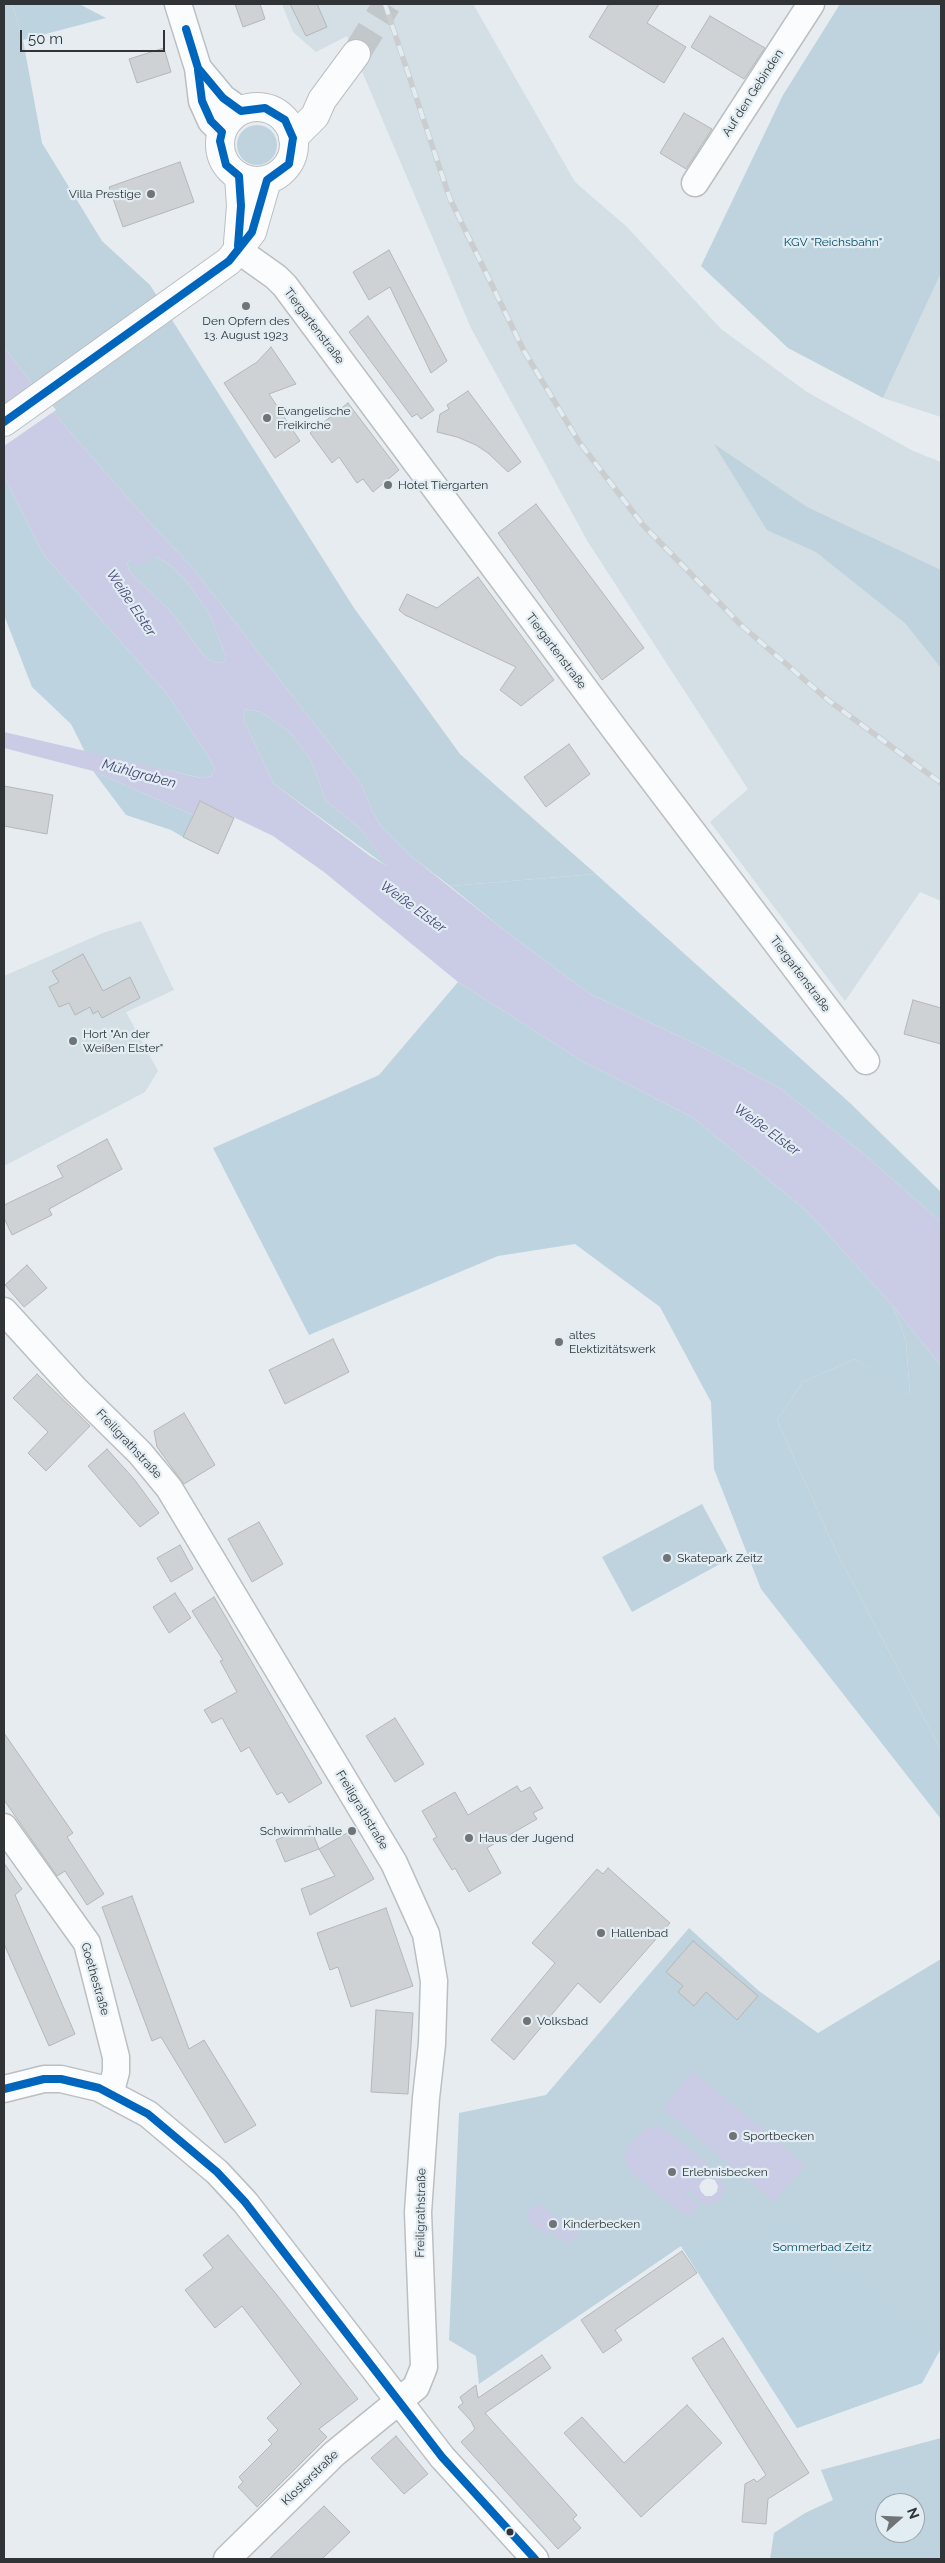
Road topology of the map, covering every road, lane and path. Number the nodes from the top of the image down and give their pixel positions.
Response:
1 (178, 4) edge
2 (811, 4) edge
3 (356, 54) tunnel mouth
4 (198, 68) junction
5 (322, 100) junction
6 (241, 111) junction
7 (280, 115) junction
8 (222, 132) junction
9 (294, 138) junction
10 (239, 176) junction
11 (267, 180) junction
12 (695, 183) dead end
13 (238, 250) junction
14 (4, 422) edge
15 (866, 1061) dead end
16 (4, 1311) edge
17 (4, 1827) edge
18 (4, 2089) edge
19 (110, 2094) junction
20 (399, 2403) junction
21 (227, 2559) edge
22 (535, 2559) edge

1 - 4 street
2 - 12 street, Auf den Gebinden
3 - 5 main road
4 - 6 street
4 - 8 street
5 - 7 main road
5 - 9 main road
6 - 7 main road
6 - 8 main road
7 - 9 main road
8 - 10 main road
9 - 11 main road
10 - 11 main road
10 - 13 main road
11 - 13 main road
13 - 14 main road
13 - 15 street, Tiergartenstraße
16 - 20 street, Freiligrathstraße
17 - 19 street, Goethestraße
18 - 19 street
19 - 20 street
20 - 21 street, Klosterstraße
20 - 22 street

